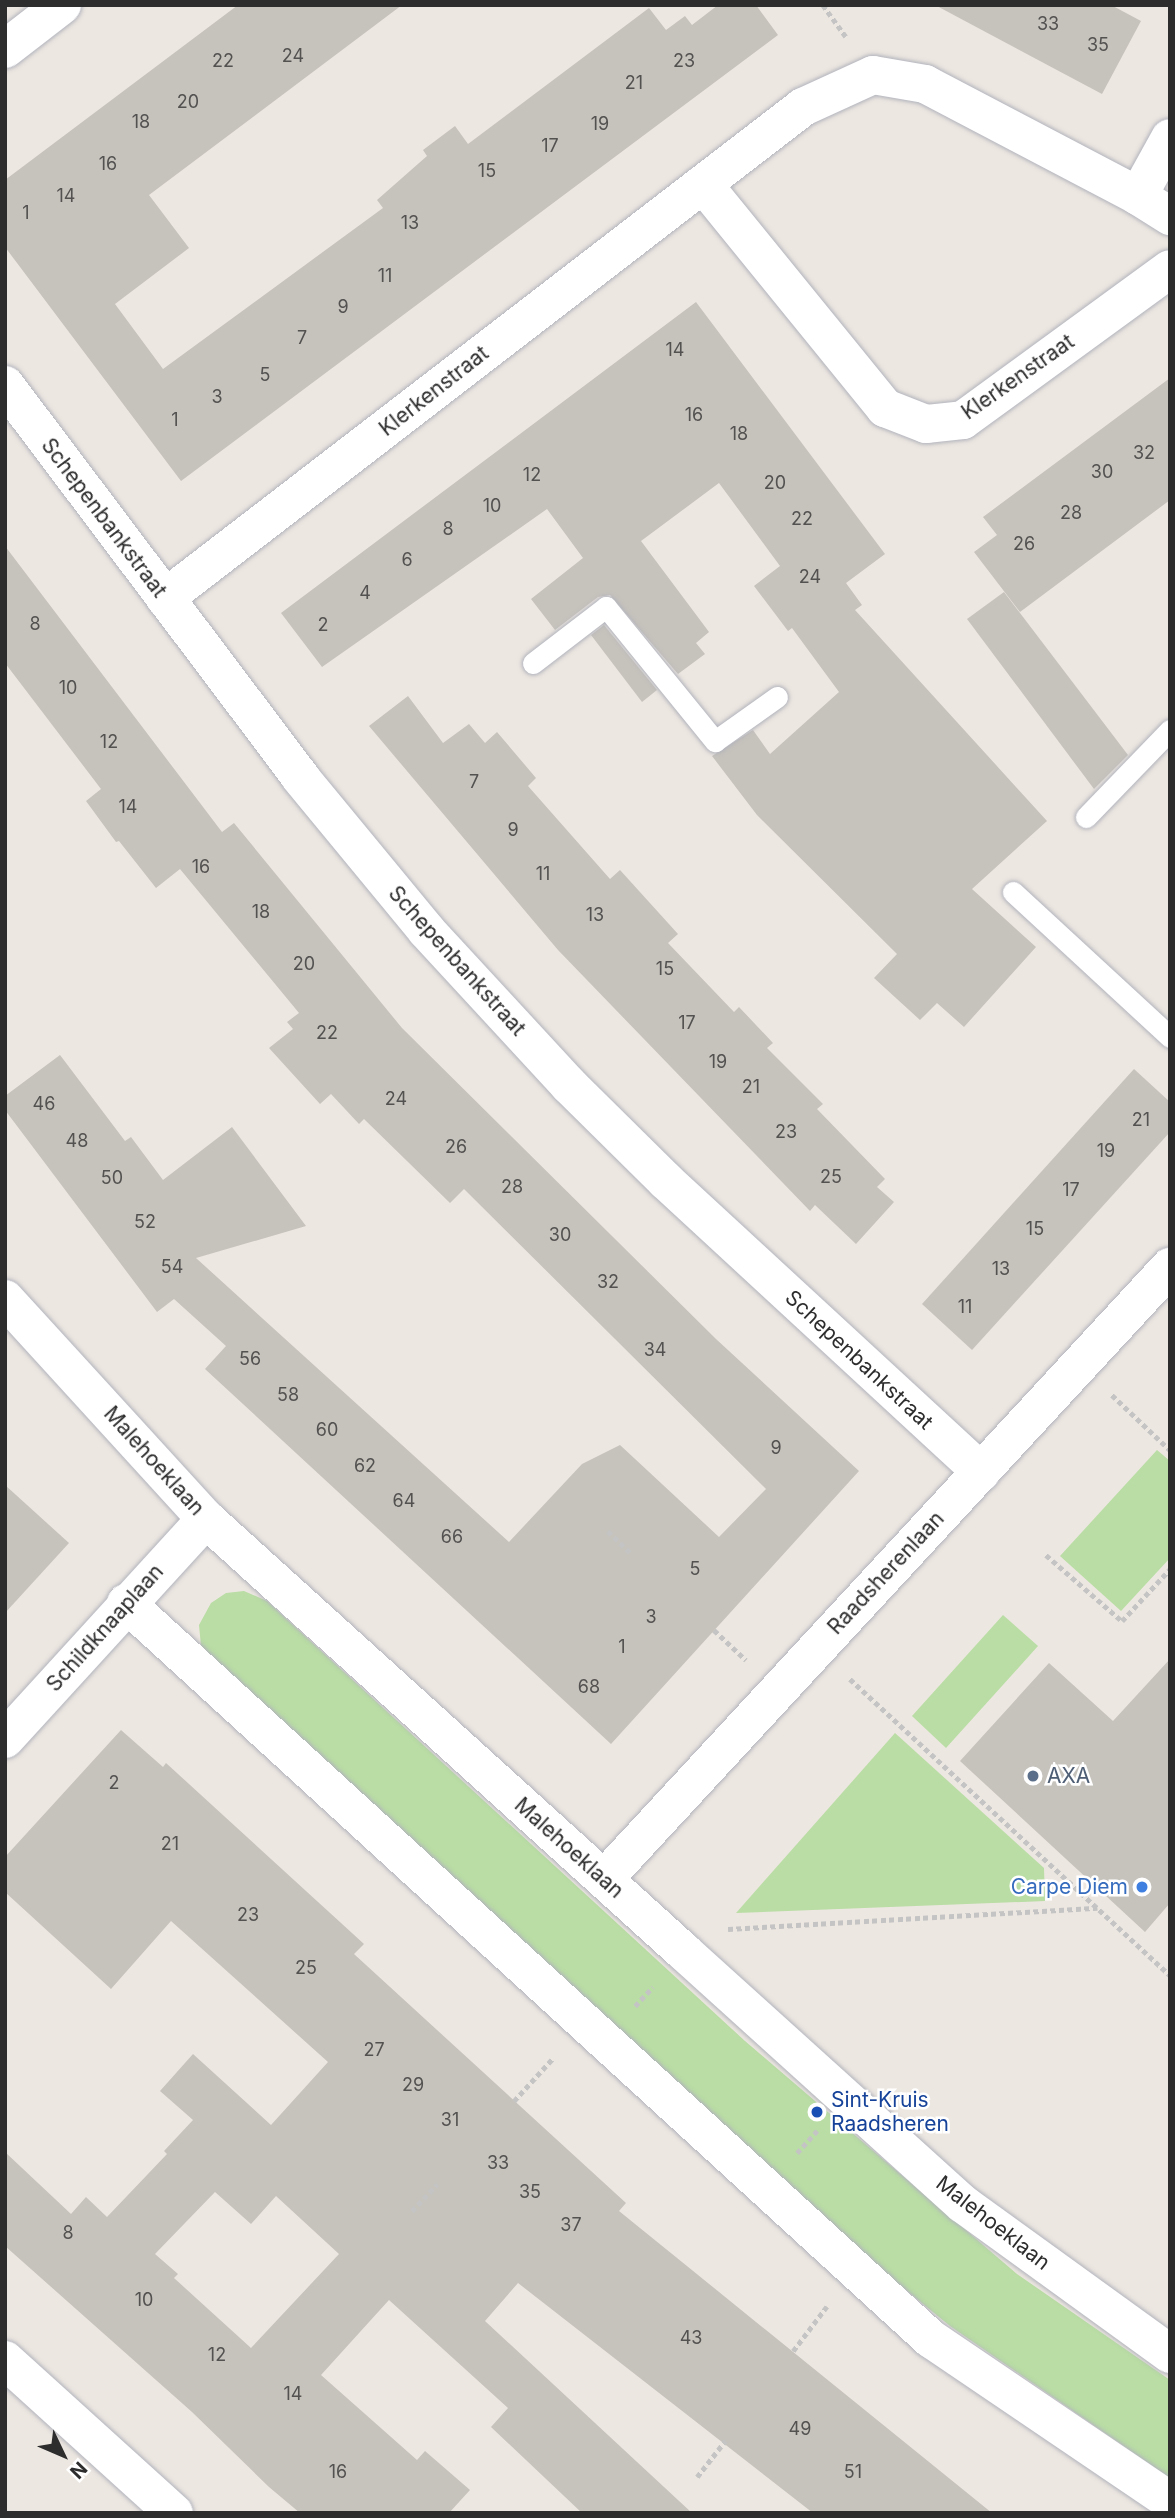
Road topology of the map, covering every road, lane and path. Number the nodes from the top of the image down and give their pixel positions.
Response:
1 (62, 5) edge
2 (5, 49) edge
3 (1170, 138) edge
4 (703, 184) junction
5 (1154, 206) edge
6 (1170, 269) edge
7 (5, 385) edge
8 (165, 598) junction
9 (533, 663) dead end
10 (777, 697) dead end
11 (1170, 730) edge
12 (1086, 817) dead end
13 (1013, 892) dead end
14 (1170, 1037) edge
15 (1170, 1267) edge
16 (5, 1299) edge
17 (1080, 1365) junction
18 (1170, 1450) edge
19 (981, 1472) junction
20 (206, 1519) junction
21 (608, 1531) dead end
22 (632, 1554) dead end
23 (1046, 1555) dead end
24 (1170, 1569) edge
25 (126, 1603) junction
26 (816, 1647) junction
27 (5, 1739) edge
28 (604, 1879) junction
29 (1097, 1908) junction
30 (684, 1952) junction
31 (1170, 1975) edge
32 (595, 2031) junction
33 (514, 2101) dead end
34 (437, 2184) dead end
35 (412, 2211) dead end
36 (855, 2269) junction
37 (793, 2351) dead end
38 (1170, 2354) edge
39 (5, 2360) edge
40 (725, 2441) dead end
41 (697, 2477) dead end
42 (1170, 2501) edge
43 (174, 2513) edge

1 - 2 street
3 - 5 street
4 - 5 street, Klerkenstraat
4 - 6 street, Klerkenstraat
4 - 8 street, Klerkenstraat
7 - 8 street, Schepenbankstraat
8 - 19 street, Schepenbankstraat
9 - 10 lane
11 - 12 lane
13 - 14 lane
15 - 17 street, Raadsherenlaan
16 - 20 street, Malehoeklaan
17 - 18 path
17 - 19 street, Raadsherenlaan
19 - 26 street, Raadsherenlaan
20 - 25 street, Schildknaaplaan
20 - 28 street, Malehoeklaan
21 - 22 path
23 - 24 path
25 - 27 street, Schildknaaplaan
25 - 32 street
26 - 28 street, Raadsherenlaan
26 - 29 path
28 - 30 street, Malehoeklaan
29 - 30 path
29 - 31 path
30 - 32 path
30 - 38 street, Malehoeklaan
32 - 33 path
32 - 36 street
34 - 35 path
36 - 37 path
36 - 42 street
39 - 43 street
40 - 41 path

